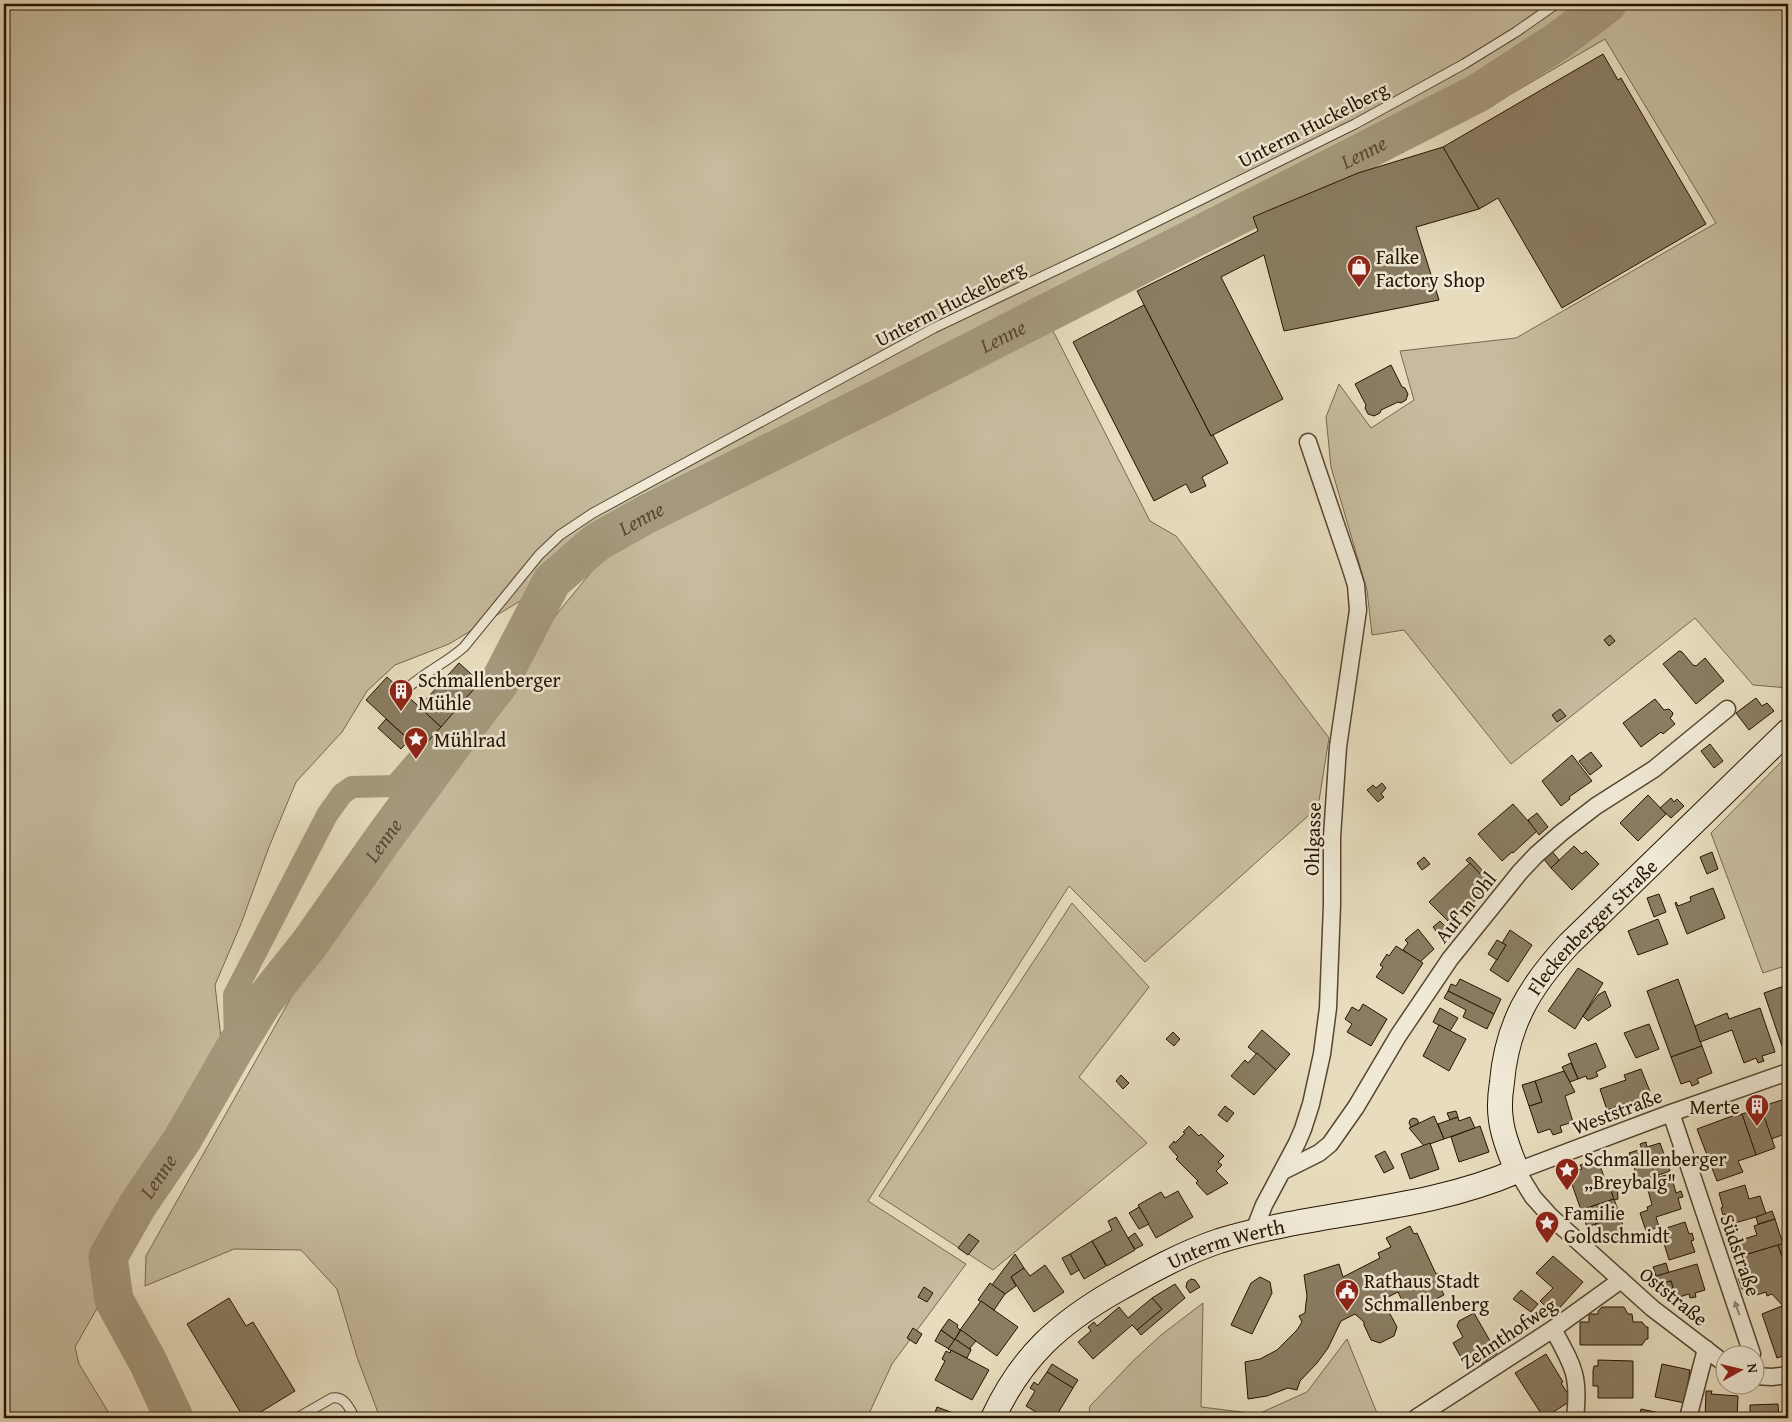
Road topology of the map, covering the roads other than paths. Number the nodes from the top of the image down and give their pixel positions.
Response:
1 (1556, 4) edge
2 (1308, 442) dead end
3 (403, 692) dead end
4 (1727, 709) dead end
5 (1788, 731) edge
6 (1788, 1072) edge
7 (1671, 1113) junction
8 (1283, 1171) junction
9 (1517, 1171) junction
10 (1253, 1233) junction
11 (1621, 1280) junction
12 (1553, 1329) junction
13 (1749, 1344) edge
14 (1706, 1349) junction
15 (1714, 1355) edge
16 (1788, 1375) edge
17 (1764, 1376) edge
18 (297, 1418) edge
19 (354, 1418) edge
20 (993, 1418) edge
21 (1416, 1418) edge
22 (1575, 1418) edge
23 (1688, 1418) edge

1 - 3 lane, Unterm Huckelberg
2 - 8 street, Ohlgasse
4 - 8 street, Auf'm Ohl
5 - 9 street, Fleckenberger Straße
6 - 7 street, Weststraße
7 - 9 street, Weststraße
13 -> 7 street, Südstraße
8 - 10 street, Ohlgasse
9 - 10 street, Unterm Werth
9 - 11 street, Oststraße
10 - 20 street, Unterm Werth
11 - 12 street, Zehnthofweg
11 - 14 street, Oststraße
12 - 21 street, Zehnthofweg
12 - 22 street
14 - 15 street, Oststraße
14 - 23 street
16 - 17 street
18 - 19 lane

